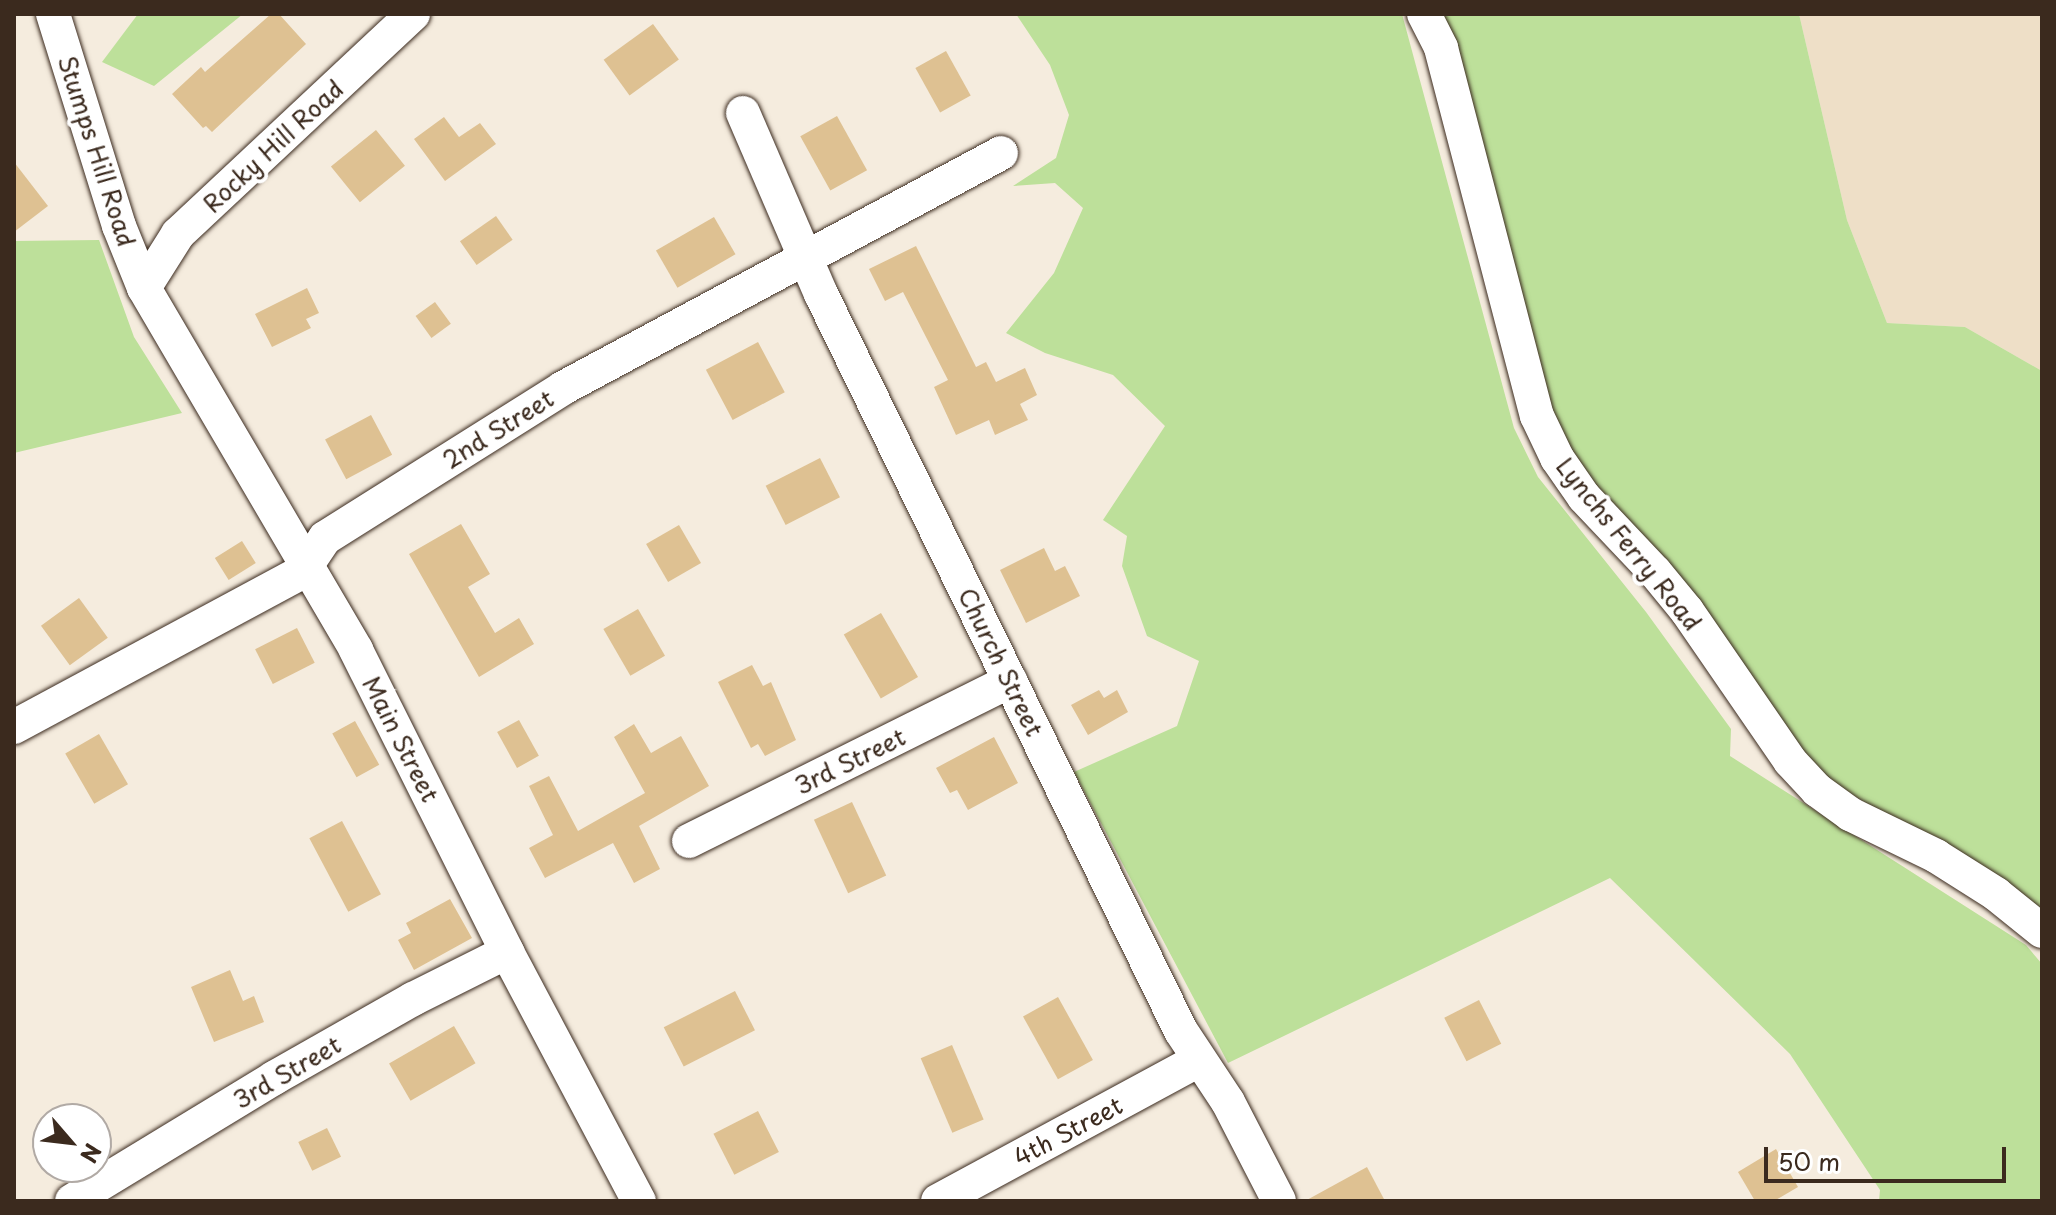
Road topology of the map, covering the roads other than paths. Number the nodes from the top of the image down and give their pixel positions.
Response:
1 (53, 14) edge
2 (413, 14) edge
3 (1424, 14) edge
4 (743, 113) dead end
5 (1001, 153) dead end
6 (807, 259) junction
7 (144, 288) junction
8 (309, 564) junction
9 (1010, 681) junction
10 (14, 727) edge
11 (689, 841) dead end
12 (2042, 931) edge
13 (507, 952) junction
14 (1199, 1060) junction
15 (72, 1201) edge
16 (639, 1201) edge
17 (938, 1201) edge
18 (1279, 1201) edge

1 - 7 street, Stumps Hill Road
2 - 7 street, Rocky Hill Road
3 - 12 street, Lynchs Ferry Road
4 - 6 street, Church Street
5 - 6 street, 2nd Street
6 - 8 street, 2nd Street
6 - 9 street, Church Street
7 - 8 street, Main Street
8 - 10 street, 2nd Street
8 - 13 street, Main Street
9 - 11 street, 3rd Street
9 - 14 street, Church Street
13 - 15 street, 3rd Street
13 - 16 street, Main Street
14 - 17 street, 4th Street
14 - 18 street, Church Street

